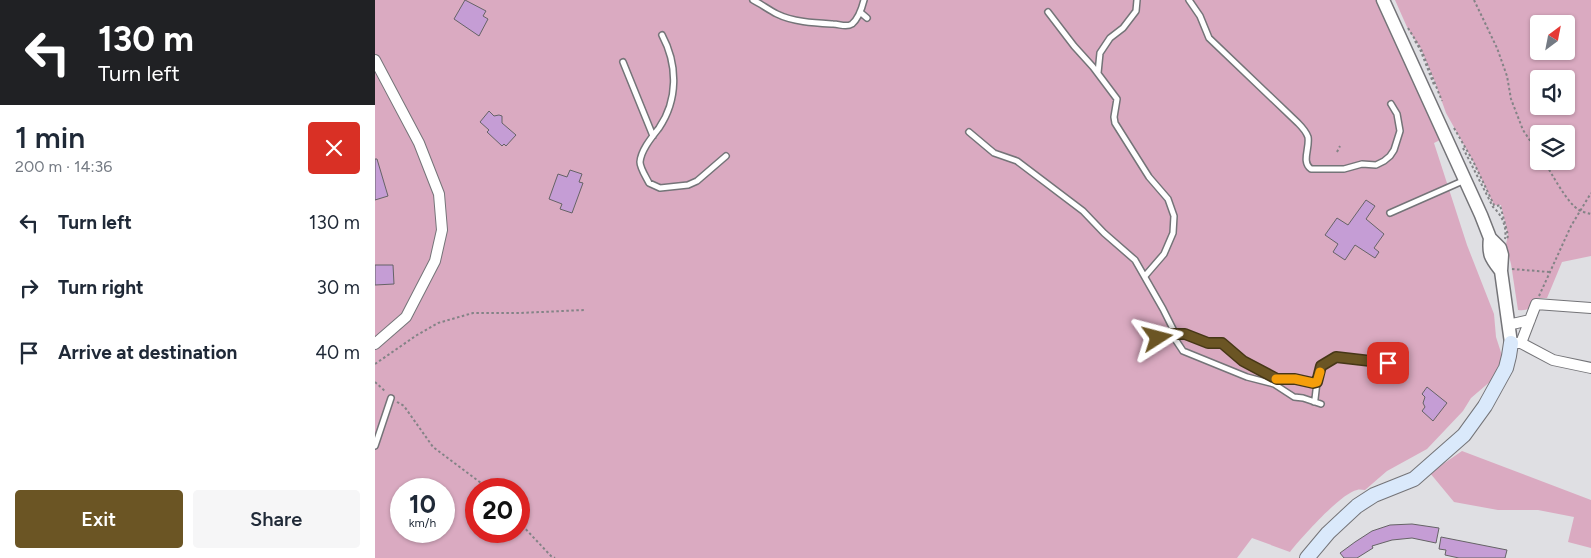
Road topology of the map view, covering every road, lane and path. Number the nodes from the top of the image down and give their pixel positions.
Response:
1 (753, 0) edge
2 (864, 0) edge
3 (1137, 0) edge
4 (1189, 0) edge
5 (1383, 0) edge
6 (1474, 0) edge
7 (860, 12) junction
8 (1048, 12) dead end
9 (867, 18) dead end
10 (1407, 27) dead end
11 (662, 35) dead end
12 (375, 60) edge
13 (623, 62) dead end
14 (1098, 74) junction
15 (1391, 104) dead end
16 (1443, 105) dead end
17 (1450, 121) dead end
18 (969, 132) dead end
19 (653, 136) junction
20 (1530, 140) edge
21 (1340, 146) dead end
22 (1337, 152) dead end
23 (726, 156) dead end
24 (1549, 170) edge
25 (1465, 180) junction
26 (1591, 194) edge
27 (1581, 211) junction
28 (1390, 213) dead end
29 (1591, 214) edge
30 (1505, 244) dead end
31 (1509, 270) junction
32 (1549, 272) junction
33 (1145, 276) junction
34 (1535, 301) junction
35 (1591, 308) edge
36 (584, 310) dead end
37 (1530, 320) junction
38 (1508, 325) junction
39 (1173, 333) junction
40 (1516, 343) junction
41 (375, 344) edge
42 (1151, 344) dead end
43 (1370, 346) dead end
44 (1370, 352) dead end
45 (1388, 363) dead end
46 (375, 364) edge
47 (1591, 368) edge
48 (375, 382) edge
49 (1317, 382) junction
50 (391, 398) junction
51 (1314, 402) junction
52 (1321, 404) dead end
53 (375, 446) edge
54 (474, 478) edge
55 (530, 534) edge
56 (555, 558) edge
57 (1307, 558) edge

1 - 7 lane
2 - 7 lane
3 - 14 lane
4 - 15 lane
5 - 25 street
6 - 20 path
7 - 9 lane
8 - 14 lane
10 - 16 path
11 - 19 lane
12 - 41 street
13 - 19 lane
14 - 33 lane
17 - 30 path
18 - 33 lane
19 - 23 lane
21 - 22 path
24 - 27 path
25 - 28 lane
25 - 31 street
26 - 27 path
27 - 29 path
27 - 32 path
31 - 32 path
31 - 38 street
32 - 34 path
33 - 39 lane
34 - 35 street
34 - 37 street
36 - 46 path
37 - 38 street
37 - 40 street
38 - 40 street
39 - 42 lane
39 - 49 lane
39 - 51 lane
40 - 47 street
40 - 57 main road
43 - 44 path
45 - 49 lane
48 - 50 path
49 - 51 lane
50 - 53 lane
50 - 54 path
51 - 52 lane
55 - 56 path

